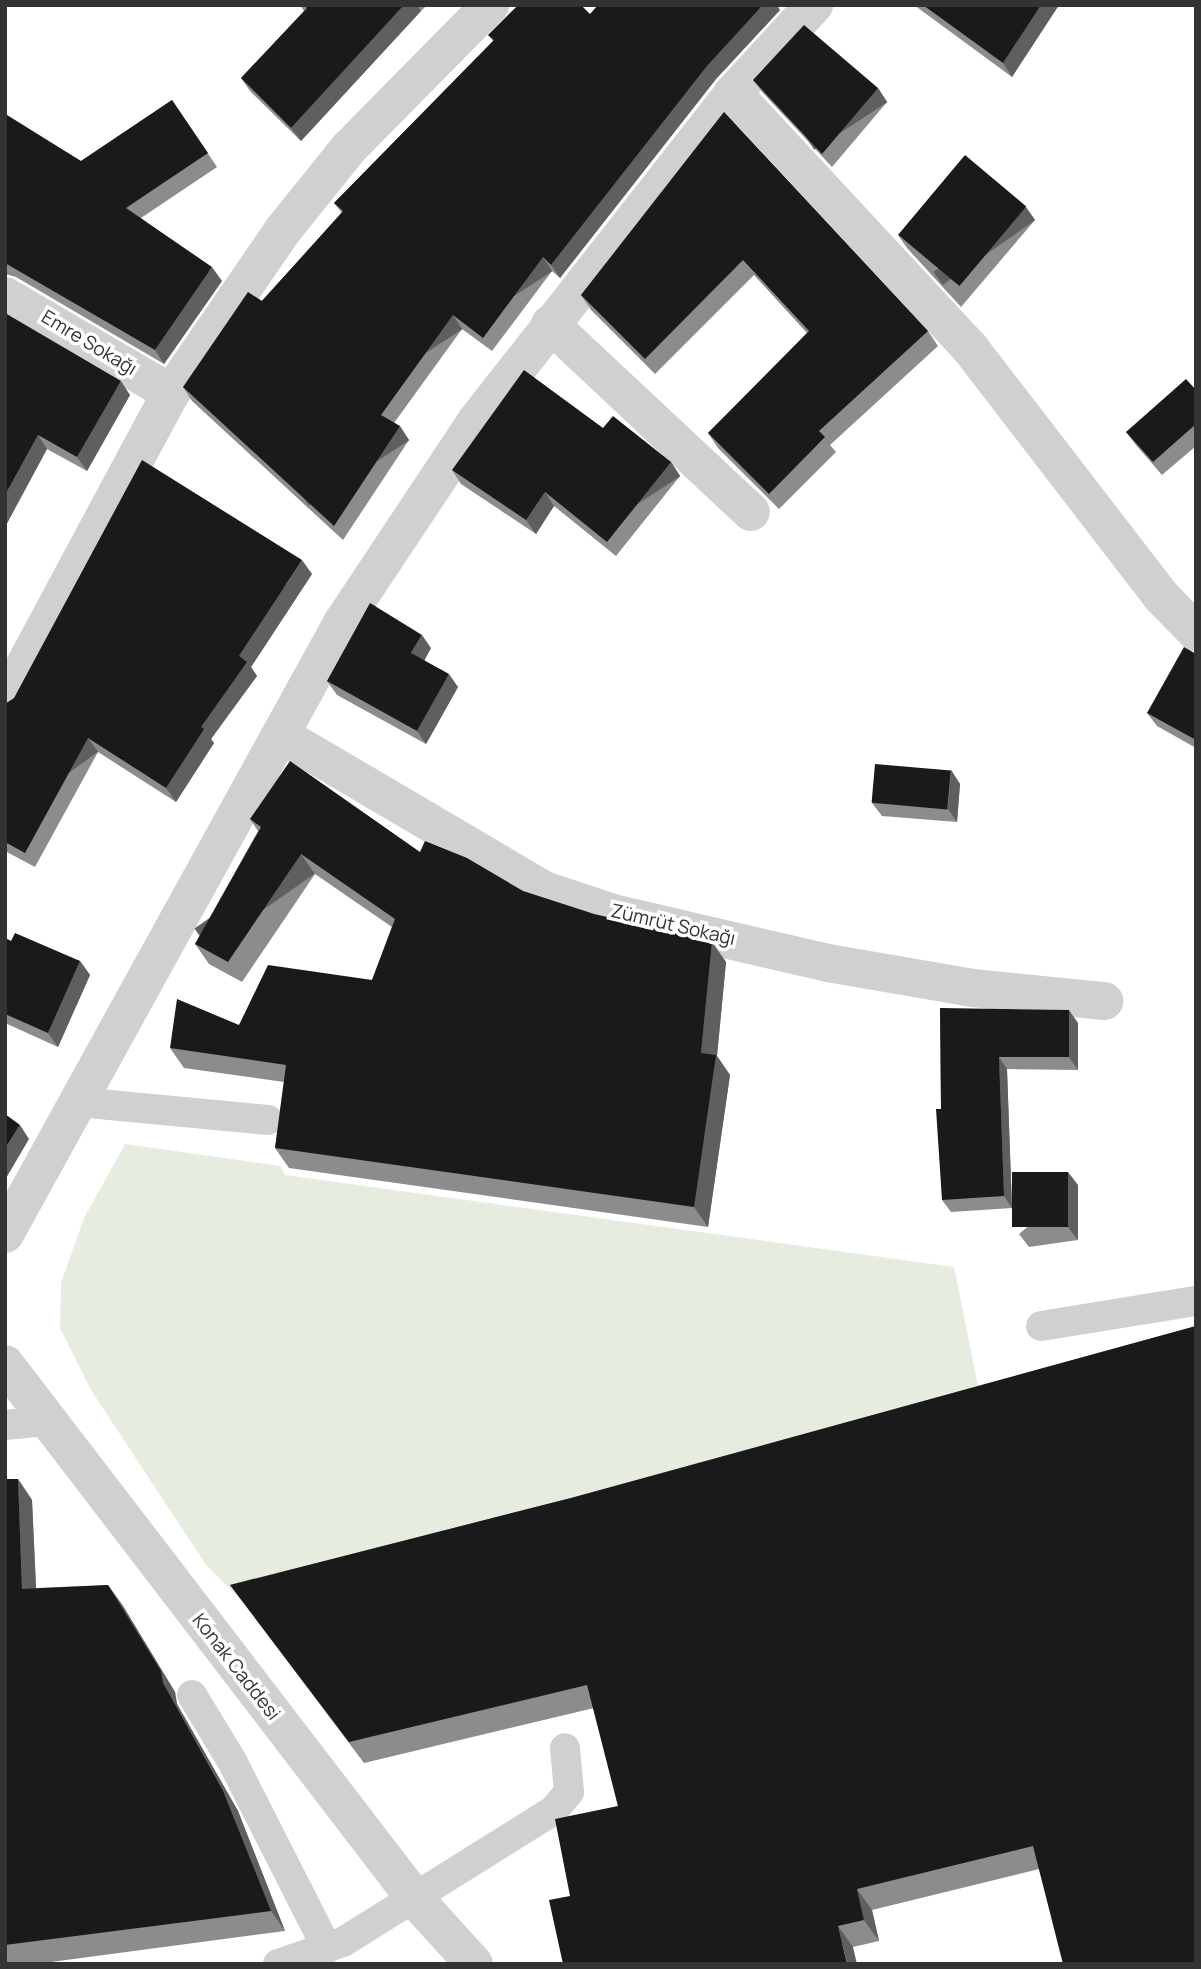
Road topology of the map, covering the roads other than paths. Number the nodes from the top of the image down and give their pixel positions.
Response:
1 (490, 5) edge
2 (814, 5) edge
3 (733, 93) junction
4 (5, 296) edge
5 (550, 324) junction
6 (171, 393) junction
7 (751, 512) dead end
8 (1196, 632) edge
9 (5, 702) edge
10 (281, 735) junction
11 (1104, 1001) dead end
12 (78, 1102) junction
13 (268, 1120) dead end
14 (5, 1234) edge
15 (1196, 1301) edge
16 (1041, 1326) dead end
17 (5, 1364) edge
18 (46, 1421) junction
19 (5, 1425) edge
20 (192, 1695) dead end
21 (565, 1748) dead end
22 (416, 1900) junction
23 (327, 1948) junction
24 (278, 1964) edge
25 (474, 1964) edge

1 - 6 street
2 - 3 street
3 - 5 street
3 - 8 street
4 - 6 street, Emre Sokağı
5 - 7 street
5 - 10 street
6 - 9 street
10 - 11 street, Zümrüt Sokağı
10 - 12 street
12 - 13 lane
12 - 14 street
15 - 16 lane
17 - 18 street, Konak Caddesi
18 - 19 lane
18 - 22 street, Konak Caddesi
20 - 23 lane
21 - 22 lane
22 - 23 lane
22 - 25 street, Konak Caddesi
23 - 24 lane

